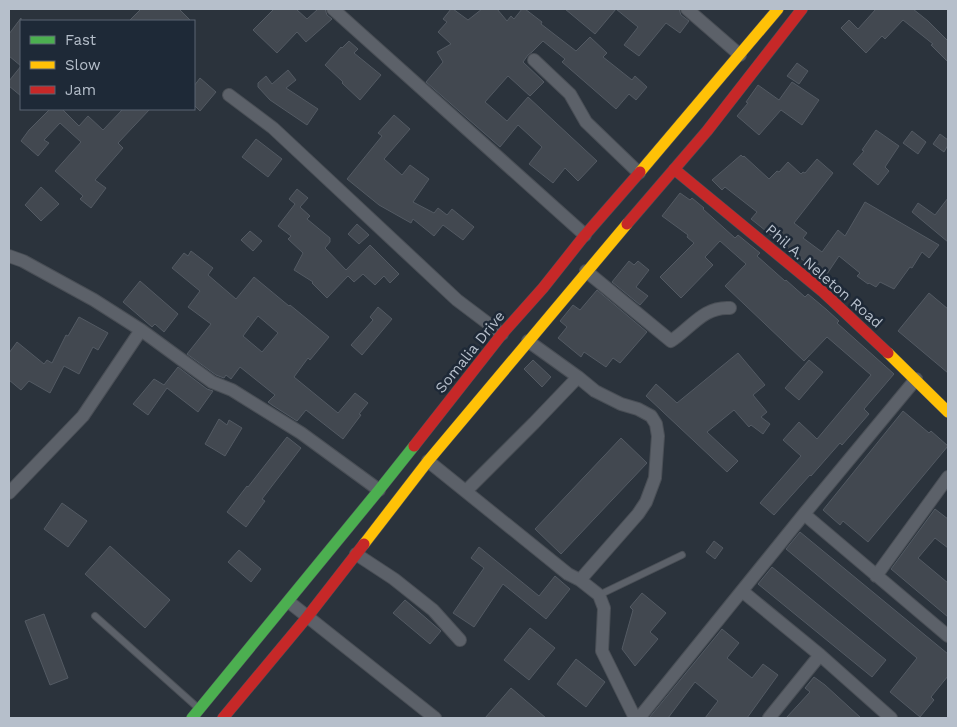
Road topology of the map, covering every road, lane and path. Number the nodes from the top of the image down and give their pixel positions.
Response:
1 (333, 9) edge
2 (687, 9) edge
3 (778, 9) edge
4 (802, 9) edge
5 (740, 55) junction
6 (534, 60) dead end
7 (228, 95) dead end
8 (674, 169) junction
9 (639, 173) junction
10 (585, 235) junction
11 (9, 256) edge
12 (586, 271) junction
13 (730, 308) dead end
14 (141, 330) junction
15 (502, 334) junction
16 (528, 341) junction
17 (578, 376) junction
18 (916, 379) junction
19 (948, 412) edge
20 (428, 461) junction
21 (948, 477) edge
22 (379, 490) junction
23 (466, 491) junction
24 (944, 492) edge
25 (9, 493) edge
26 (804, 514) junction
27 (356, 554) junction
28 (682, 555) dead end
29 (876, 576) junction
30 (580, 580) junction
31 (742, 591) junction
32 (599, 595) junction
33 (289, 602) junction
34 (95, 616) dead end
35 (308, 616) junction
36 (948, 636) edge
37 (460, 640) dead end
38 (820, 655) junction
39 (196, 714) edge
40 (222, 718) edge
41 (435, 718) edge
42 (637, 718) edge
43 (770, 718) edge
44 (891, 718) edge

1 - 10 street
2 - 5 street
3 - 5 main road, Somalia Drive
4 - 8 main road
5 - 9 main road, Somalia Drive
6 - 9 street
7 - 15 street
8 - 12 main road
8 - 18 main road, Phil A. Neleton Road
9 - 10 main road, Somalia Drive
10 - 15 main road, Somalia Drive
11 - 14 street
12 - 13 street
12 - 16 main road
14 - 22 street
14 - 25 street
15 - 22 main road, Somalia Drive
16 - 17 street
16 - 20 main road
17 - 23 street
17 - 30 street
18 - 19 main road, Phil A. Neleton Road
18 - 26 street
20 - 23 street
20 - 27 main road
21 - 24 street
22 - 33 main road, Somalia Drive
23 - 30 street
24 - 29 street
26 - 29 street
26 - 31 street
27 - 35 main road
27 - 37 street
28 - 32 lane
29 - 36 street
30 - 32 street
31 - 38 street
31 - 42 street
32 - 42 street
33 - 35 street
33 - 39 main road, Somalia Drive
34 - 39 lane
35 - 40 main road
35 - 41 street
38 - 43 street
38 - 44 street

